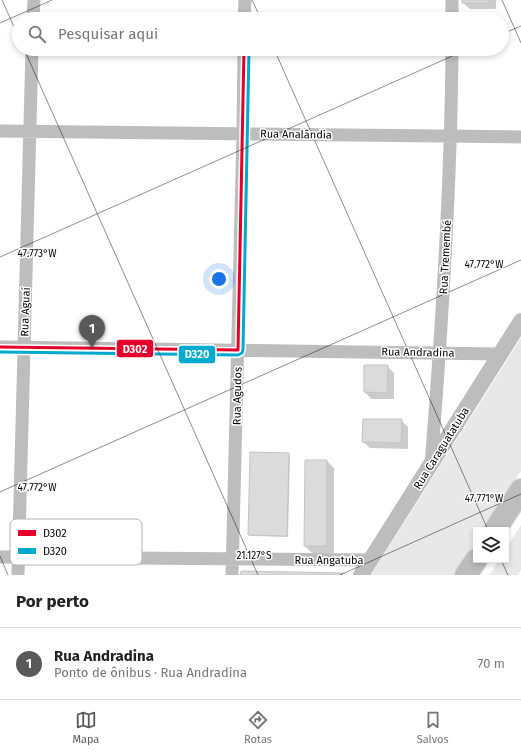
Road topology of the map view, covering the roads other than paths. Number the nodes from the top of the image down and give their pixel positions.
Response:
1 (34, 0) edge
2 (245, 0) edge
3 (452, 0) edge
4 (33, 12) edge
5 (244, 12) edge
6 (452, 12) edge
7 (32, 56) edge
8 (244, 56) edge
9 (452, 56) edge
10 (0, 131) edge
11 (30, 132) junction
12 (243, 134) junction
13 (451, 136) junction
14 (521, 136) edge
15 (521, 321) edge
16 (0, 346) edge
17 (24, 347) junction
18 (238, 350) junction
19 (440, 353) junction
20 (499, 354) junction
21 (431, 465) junction
22 (521, 490) edge
23 (521, 508) edge
24 (19, 519) edge
25 (497, 527) edge
26 (509, 527) edge
27 (142, 559) edge
28 (233, 560) junction
29 (370, 560) junction
30 (474, 563) edge
31 (486, 563) edge
32 (232, 575) edge
33 (360, 575) edge
34 (466, 575) edge
35 (479, 575) edge

1 - 4 street
2 - 5 street
3 - 6 street
7 - 11 street, Rua Aguaí
8 - 12 street, Rua Agudos
9 - 13 street, Rua Tremembé
10 - 11 street, Rua Analândia
11 - 12 street, Rua Analândia
11 - 17 street, Rua Aguaí
12 - 13 street, Rua Analândia
12 - 18 street, Rua Agudos
13 - 14 street, Rua Analândia
13 - 19 street, Rua Tremembé
15 - 20 street, Rua Caraguatatuba
16 - 17 street, Rua Andradina
17 - 18 street, Rua Andradina
17 - 24 street, Rua Aguaí
18 - 19 street, Rua Andradina
18 - 28 street, Rua Agudos
19 - 20 street, Rua Andradina
19 - 21 street, Rua Tremembé
20 - 21 street, Rua Caraguatatuba
21 - 29 street, Rua Caraguatatuba
22 - 25 highway
23 - 26 highway
27 - 28 street, Rua Angatuba
28 - 29 street, Rua Angatuba
28 - 32 street, Rua Agudos
29 - 33 street, Rua Caraguatatuba
30 - 34 highway
31 - 35 highway

